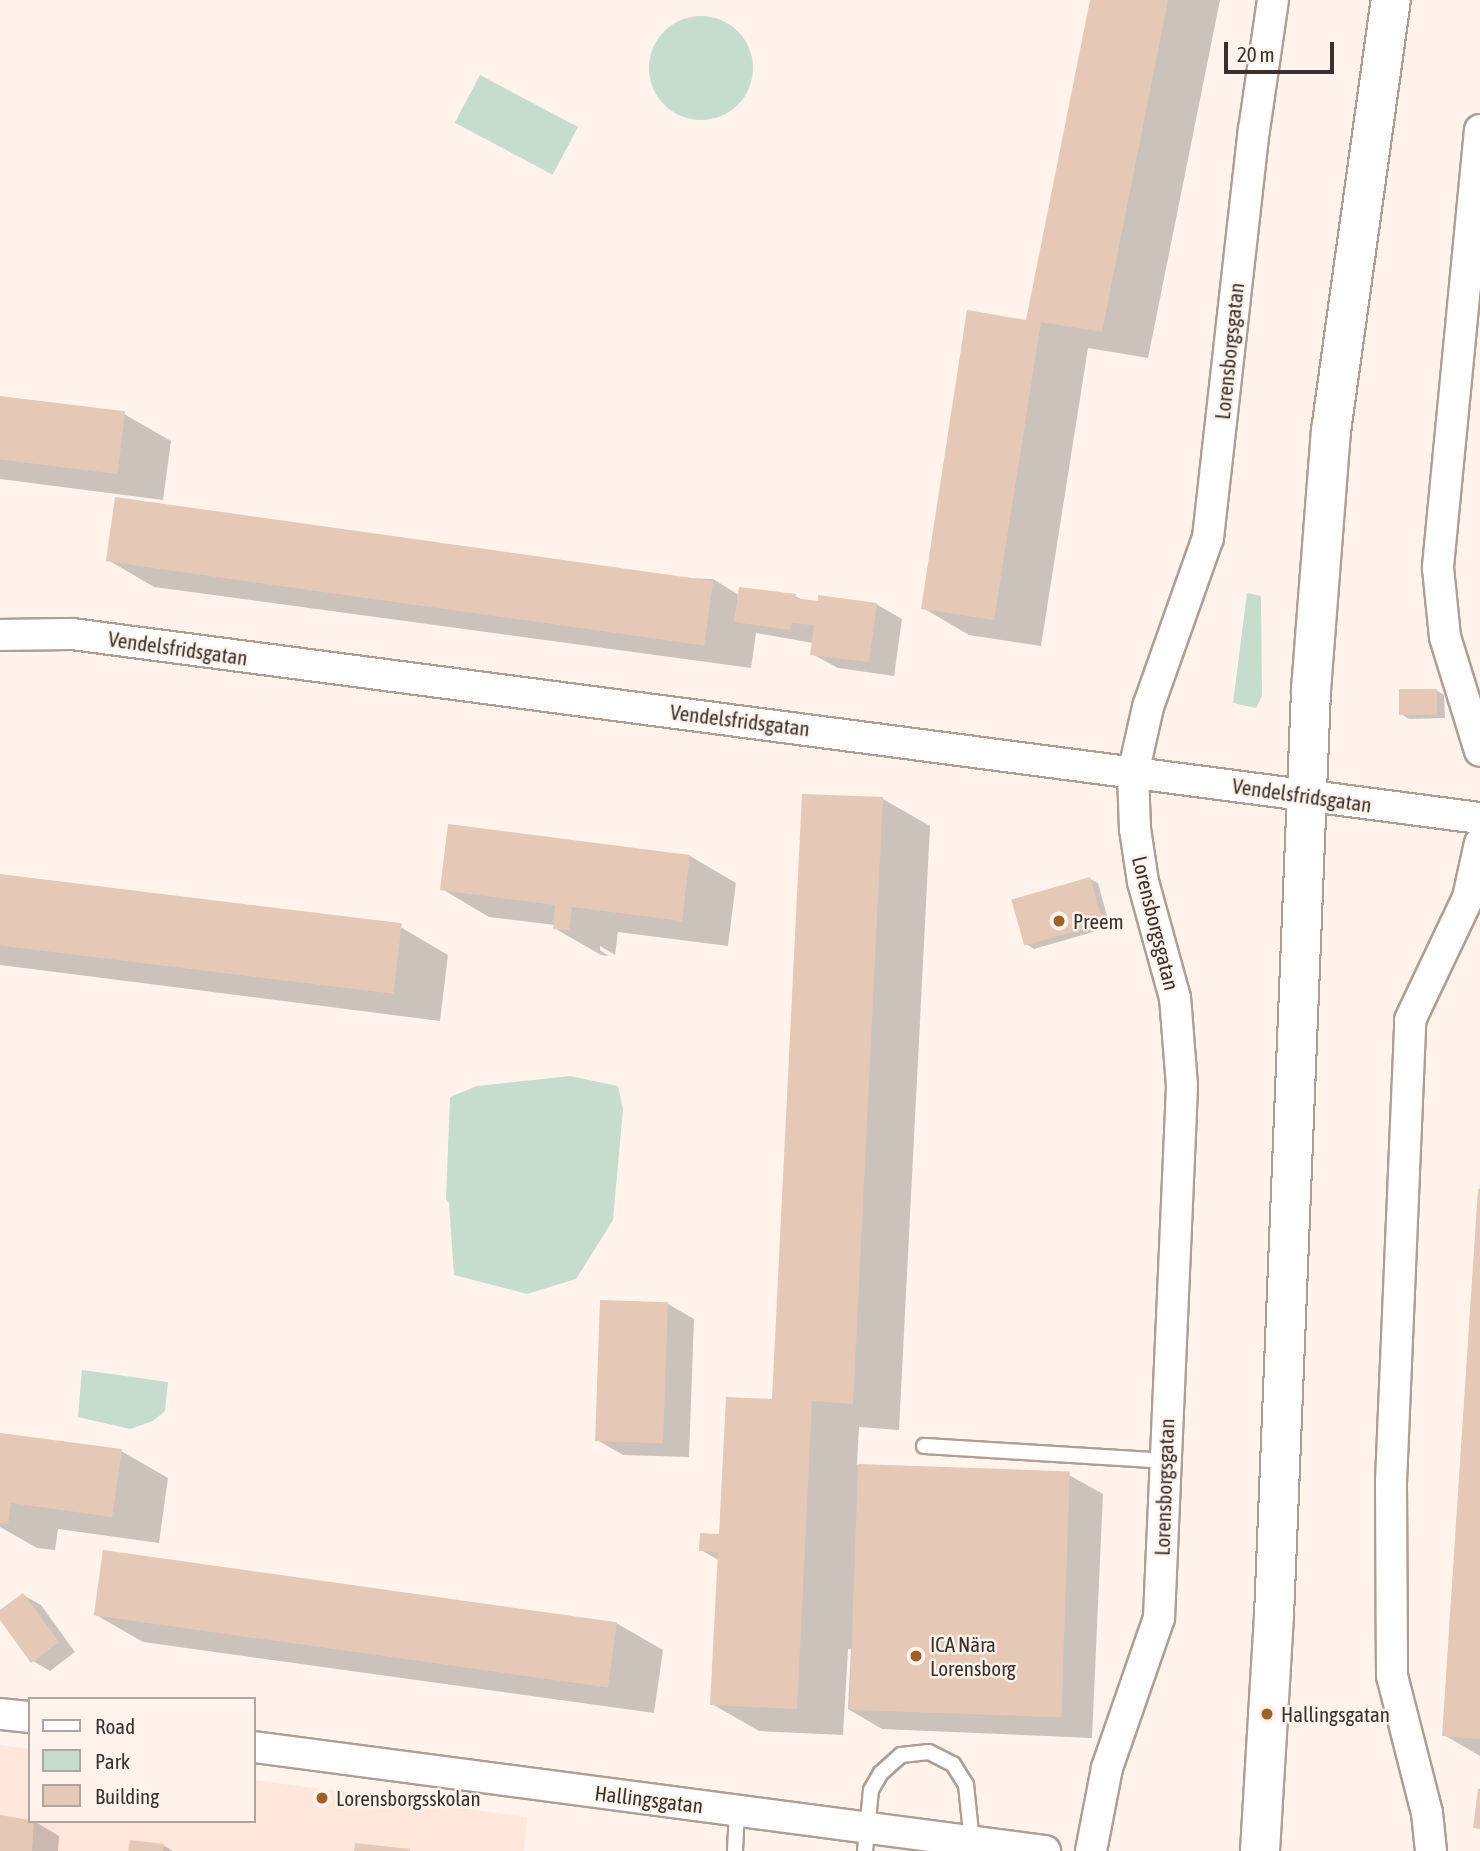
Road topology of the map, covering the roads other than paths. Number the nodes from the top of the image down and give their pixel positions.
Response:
1 (1273, 0) edge
2 (1389, 4) edge
3 (1480, 130) edge
4 (0, 635) edge
5 (1480, 751) edge
6 (1133, 774) junction
7 (1307, 797) junction
8 (1480, 818) edge
9 (1480, 843) edge
10 (924, 1446) dead end
11 (1166, 1461) junction
12 (0, 1714) edge
13 (28, 1717) edge
14 (256, 1747) edge
15 (737, 1810) junction
16 (866, 1839) edge
17 (972, 1842) junction
18 (735, 1851) edge
19 (1045, 1851) edge
20 (1091, 1851) edge
21 (1260, 1851) edge
22 (1431, 1851) edge

1 - 6 street, Lorensborgsgatan
2 - 7 main road
3 - 5 street
4 - 6 street, Vendelsfridsgatan
6 - 7 street, Vendelsfridsgatan
6 - 11 street, Lorensborgsgatan
7 - 8 street, Vendelsfridsgatan
7 - 21 main road
9 - 22 street
10 - 11 lane
11 - 20 street, Lorensborgsgatan
12 - 13 street
14 - 15 street, Hallingsgatan
15 - 16 street, Hallingsgatan
15 - 18 lane
16 - 17 street, Hallingsgatan
16 - 17 lane
17 - 19 street, Hallingsgatan

